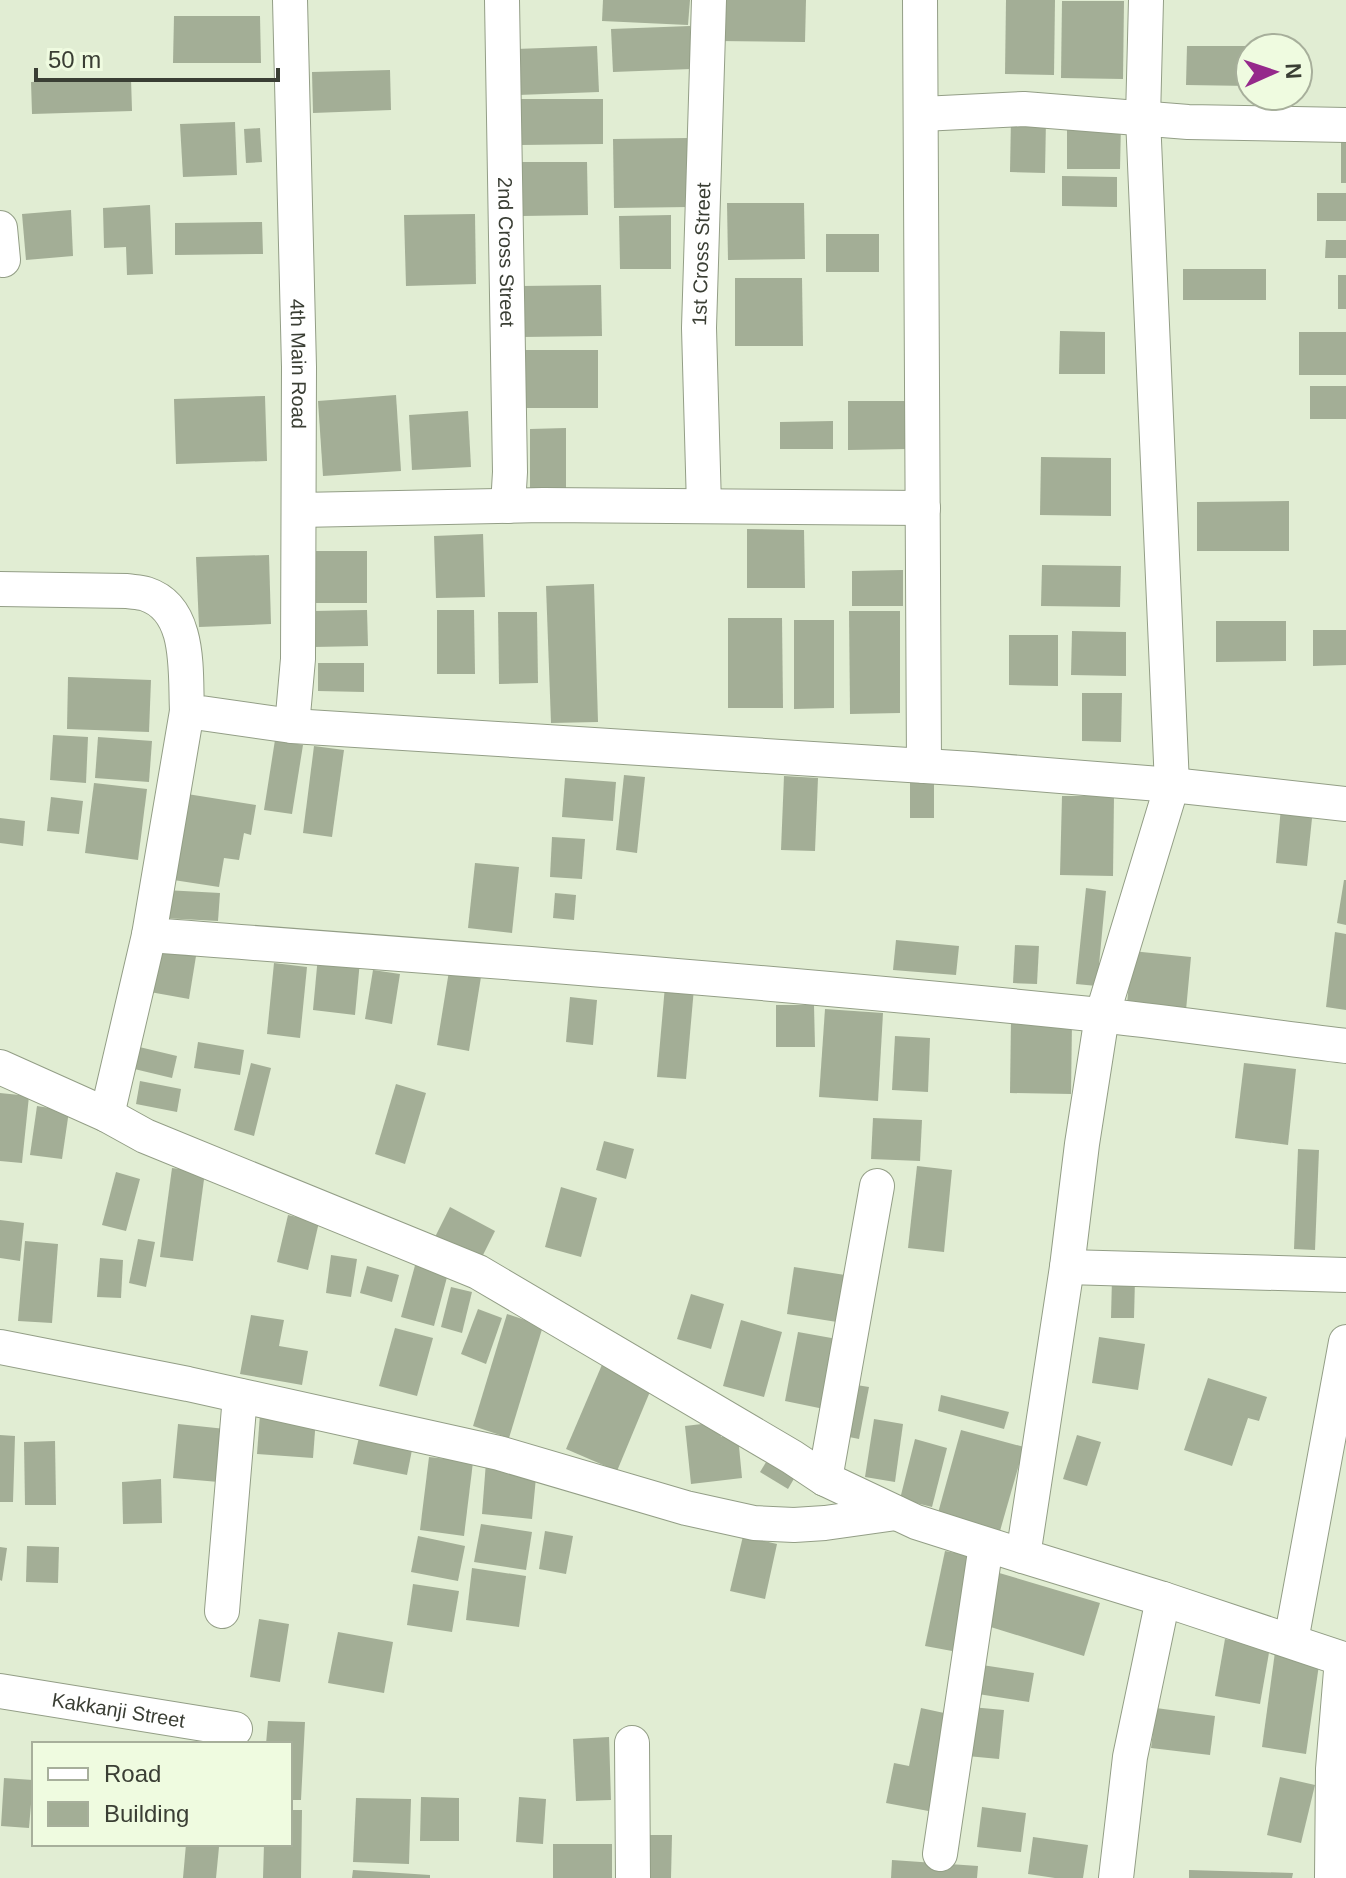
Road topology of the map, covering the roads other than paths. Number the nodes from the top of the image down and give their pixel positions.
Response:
1 (290, 0) edge
2 (502, 0) edge
3 (709, 0) edge
4 (920, 0) edge
5 (1146, 0) edge
6 (922, 114) junction
7 (1143, 118) junction
8 (1346, 125) edge
9 (508, 506) junction
10 (704, 506) junction
11 (923, 508) junction
12 (299, 510) junction
13 (0, 589) edge
14 (187, 711) junction
15 (292, 726) junction
16 (924, 766) junction
17 (1172, 785) junction
18 (1346, 804) edge
19 (149, 935) junction
20 (1102, 1016) junction
21 (1346, 1046) edge
22 (0, 1067) edge
23 (107, 1115) junction
24 (877, 1186) dead end
25 (1067, 1267) junction
26 (1346, 1275) edge
27 (1346, 1342) edge
28 (0, 1347) edge
29 (240, 1396) junction
30 (825, 1479) junction
31 (896, 1513) junction
32 (986, 1545) junction
33 (1023, 1556) junction
34 (1163, 1599) junction
35 (222, 1611) dead end
36 (1291, 1641) junction
37 (1346, 1660) edge
38 (1346, 1671) edge
39 (0, 1691) edge
40 (235, 1729) dead end
41 (632, 1743) dead end
42 (940, 1854) dead end
43 (633, 1878) edge
44 (1116, 1878) edge
45 (1337, 1878) edge

1 - 12 street, 4th Main Road
2 - 9 street, 2nd Cross Street
3 - 10 street, 1st Cross Street
4 - 6 street
5 - 7 street
6 - 7 street
6 - 11 street
7 - 8 street
7 - 17 street
9 - 10 street
9 - 12 street
10 - 11 street
11 - 16 street
12 - 15 street, 4th Main Road
13 - 14 street
14 - 15 street
14 - 19 street
15 - 16 street
16 - 17 street
17 - 18 street
17 - 20 street
19 - 20 street
19 - 23 street
20 - 21 street
20 - 25 street
22 - 23 street
23 - 30 street
24 - 30 street
25 - 26 street
25 - 33 street
27 - 36 street
28 - 29 street
29 - 31 street
29 - 35 street
30 - 31 street
31 - 32 street
32 - 33 street
32 - 42 street
33 - 34 street
34 - 36 street
34 - 44 street
36 - 37 street
38 - 45 main road
39 - 40 street, Kakkanji Street
41 - 43 street

